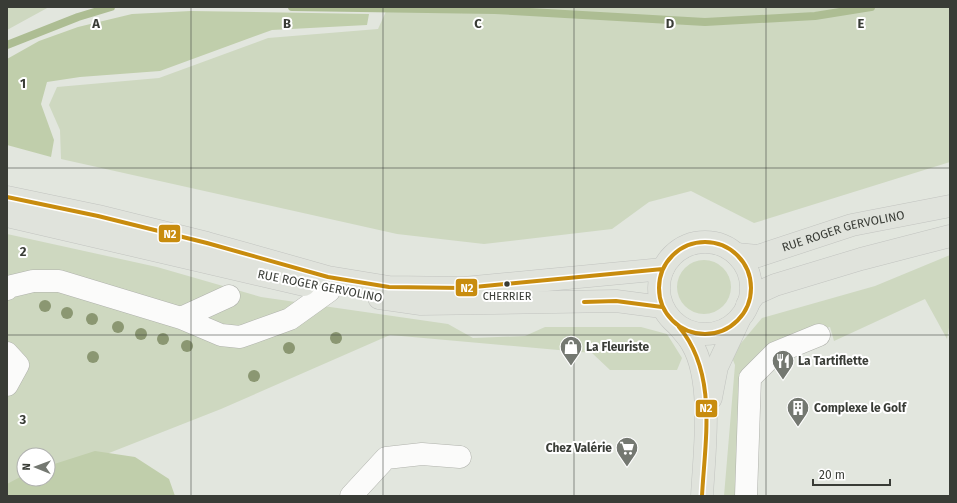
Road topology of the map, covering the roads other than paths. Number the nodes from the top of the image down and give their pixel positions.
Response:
1 (7, 196) edge
2 (950, 206) edge
3 (7, 216) edge
4 (950, 236) edge
5 (736, 254) junction
6 (663, 269) junction
7 (7, 287) edge
8 (329, 290) junction
9 (228, 296) dead end
10 (662, 307) junction
11 (743, 312) junction
12 (181, 318) junction
13 (680, 327) junction
14 (819, 335) dead end
15 (7, 353) edge
16 (7, 385) edge
17 (706, 425) junction
18 (460, 457) dead end
19 (351, 496) edge
20 (702, 496) edge
21 (746, 496) edge

1 - 6 main road, RUE ROGER GERVOLINO
2 - 5 main road, RUE ROGER GERVOLINO
3 - 8 main road, RUE ROGER GERVOLINO
4 - 11 main road
5 - 6 main road
5 - 11 main road
6 - 10 main road
7 - 12 street
8 - 10 main road, RUE ROGER GERVOLINO
8 - 12 street
9 - 12 street
10 - 13 main road
11 - 13 main road
11 - 17 main road
13 - 17 main road
14 - 21 street
15 - 16 street
17 - 20 main road
18 - 19 street

